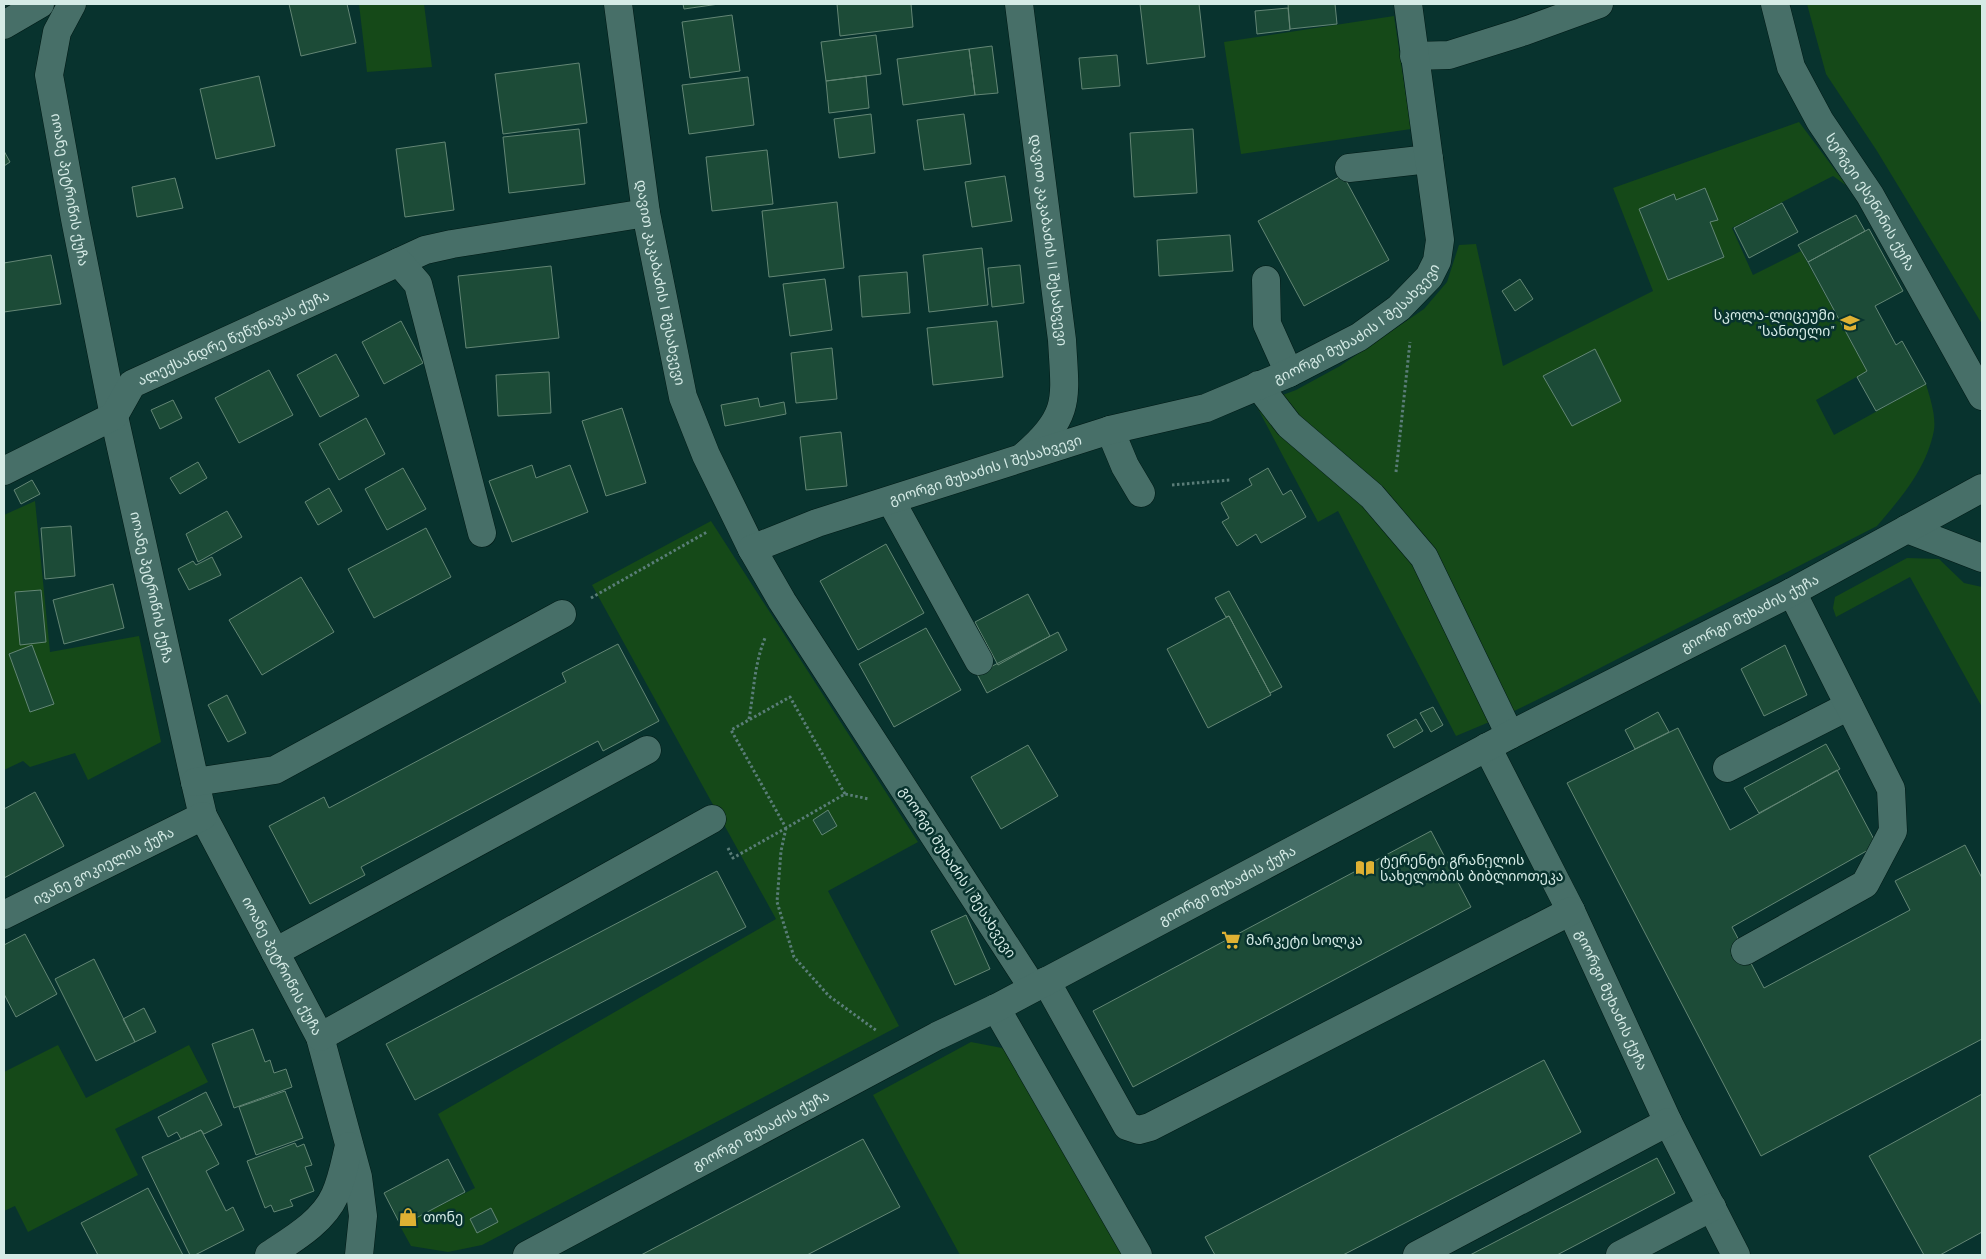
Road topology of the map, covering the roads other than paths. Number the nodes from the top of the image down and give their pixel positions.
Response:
1 (40, 4) edge
2 (72, 4) edge
3 (618, 4) edge
4 (1019, 4) edge
5 (1408, 4) edge
6 (1599, 4) edge
7 (1774, 4) edge
8 (4, 25) edge
9 (1414, 56) junction
10 (1429, 159) junction
11 (1349, 168) dead end
12 (646, 213) junction
13 (399, 262) junction
14 (1266, 280) dead end
15 (1288, 373) junction
16 (1258, 385) junction
17 (1982, 396) edge
18 (114, 416) junction
19 (1110, 430) junction
20 (1020, 459) junction
21 (4, 471) edge
22 (1982, 488) edge
23 (1140, 490) road end
24 (890, 501) junction
25 (1907, 529) junction
26 (482, 533) dead end
27 (746, 539) junction
28 (1982, 558) edge
29 (1792, 592) junction
30 (562, 614) road end
31 (979, 661) dead end
32 (1849, 706) junction
33 (1498, 741) junction
34 (647, 750) dead end
35 (1727, 768) dead end
36 (195, 782) junction
37 (203, 816) junction
38 (712, 819) road end
39 (1571, 911) junction
40 (4, 915) edge
41 (1746, 951) dead end
42 (275, 952) junction
43 (1040, 985) junction
44 (996, 1008) junction
45 (320, 1037) junction
46 (1668, 1122) junction
47 (350, 1144) junction
48 (1712, 1207) junction
49 (269, 1255) edge
50 (359, 1255) edge
51 (527, 1255) edge
52 (1138, 1255) edge
53 (1417, 1255) edge
54 (1620, 1255) edge
55 (1736, 1255) edge

1 - 8 street
2 - 18 street, იოანე პეტრიწის ქუჩა
3 - 12 street, დავით კაკაბაძის I შესახვევი
4 - 20 street, დავით კაკაბაძის II შესახვევი
5 - 9 street, გიორგი მუხაძის I შესახვევი
6 - 9 street
7 - 17 street, სერგეი ესენინის ქუჩა
9 - 10 street, გიორგი მუხაძის I შესახვევი
10 - 11 street
10 - 15 street, გიორგი მუხაძის I შესახვევი
12 - 13 street, ალექსანდრე წუწუნავას ქუჩა
12 - 27 street, დავით კაკაბაძის I შესახვევი
13 - 18 street, ალექსანდრე წუწუნავას ქუჩა
13 - 26 street
14 - 15 street
15 - 16 street, გიორგი მუხაძის I შესახვევი
16 - 19 street, გიორგი მუხაძის I შესახვევი
16 - 33 street
18 - 21 street
18 - 36 street, იოანე პეტრიწის ქუჩა
19 - 20 street, გიორგი მუხაძის I შესახვევი
19 - 23 street
20 - 24 street, გიორგი მუხაძის I შესახვევი
22 - 25 street, გიორგი მუხაძის ქუჩა
24 - 27 street, გიორგი მუხაძის I შესახვევი
24 - 31 street
25 - 28 street
25 - 29 street, გიორგი მუხაძის ქუჩა
27 - 43 street, გიორგი მუხაძის I შესახვევი
29 - 32 street
29 - 33 street, გიორგი მუხაძის ქუჩა
30 - 36 street
32 - 35 street
32 - 41 street
33 - 39 street, გიორგი მუხაძის ქუჩა
33 - 43 street, გიორგი მუხაძის ქუჩა
34 - 42 street
36 - 37 street, იოანე პეტრიწის ქუჩა
37 - 40 street, ივანე გოკიელის ქუჩა
37 - 42 street, იოანე პეტრიწის ქუჩა
38 - 45 street
39 - 43 street, გიორგი მუხაძის I შესახვევი
39 - 46 street, გიორგი მუხაძის ქუჩა
42 - 45 street, იოანე პეტრიწის ქუჩა
43 - 44 street, გიორგი მუხაძის ქუჩა
44 - 51 street, გიორგი მუხაძის ქუჩა
44 - 52 street
45 - 47 street, იოანე პეტრიწის ქუჩა
46 - 48 street, გიორგი მუხაძის ქუჩა
46 - 53 street
47 - 49 street
47 - 50 street, იოანე პეტრიწის ქუჩა
48 - 54 street
48 - 55 street, გიორგი მუხაძის ქუჩა

